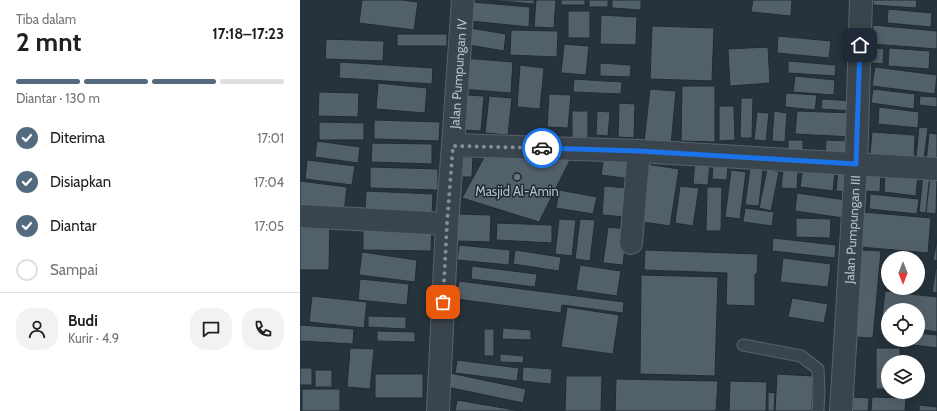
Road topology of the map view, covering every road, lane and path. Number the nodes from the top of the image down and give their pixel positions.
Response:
1 (463, 0) edge
2 (861, 0) edge
3 (453, 146) junction
4 (639, 151) junction
5 (856, 164) junction
6 (937, 169) edge
7 (300, 216) edge
8 (447, 224) junction
9 (631, 243) dead end
10 (743, 345) dead end
11 (438, 411) edge
12 (818, 411) edge
13 (841, 411) edge

1 - 3 street, Jalan Pumpungan IV
2 - 5 street, Jalan Pumpungan III
3 - 4 street
3 - 8 street, Jalan Pumpungan IV
4 - 5 street
4 - 9 street
5 - 6 street
5 - 13 street, Jalan Pumpungan III
7 - 8 street
8 - 11 street, Jalan Pumpungan IV
10 - 12 lane

